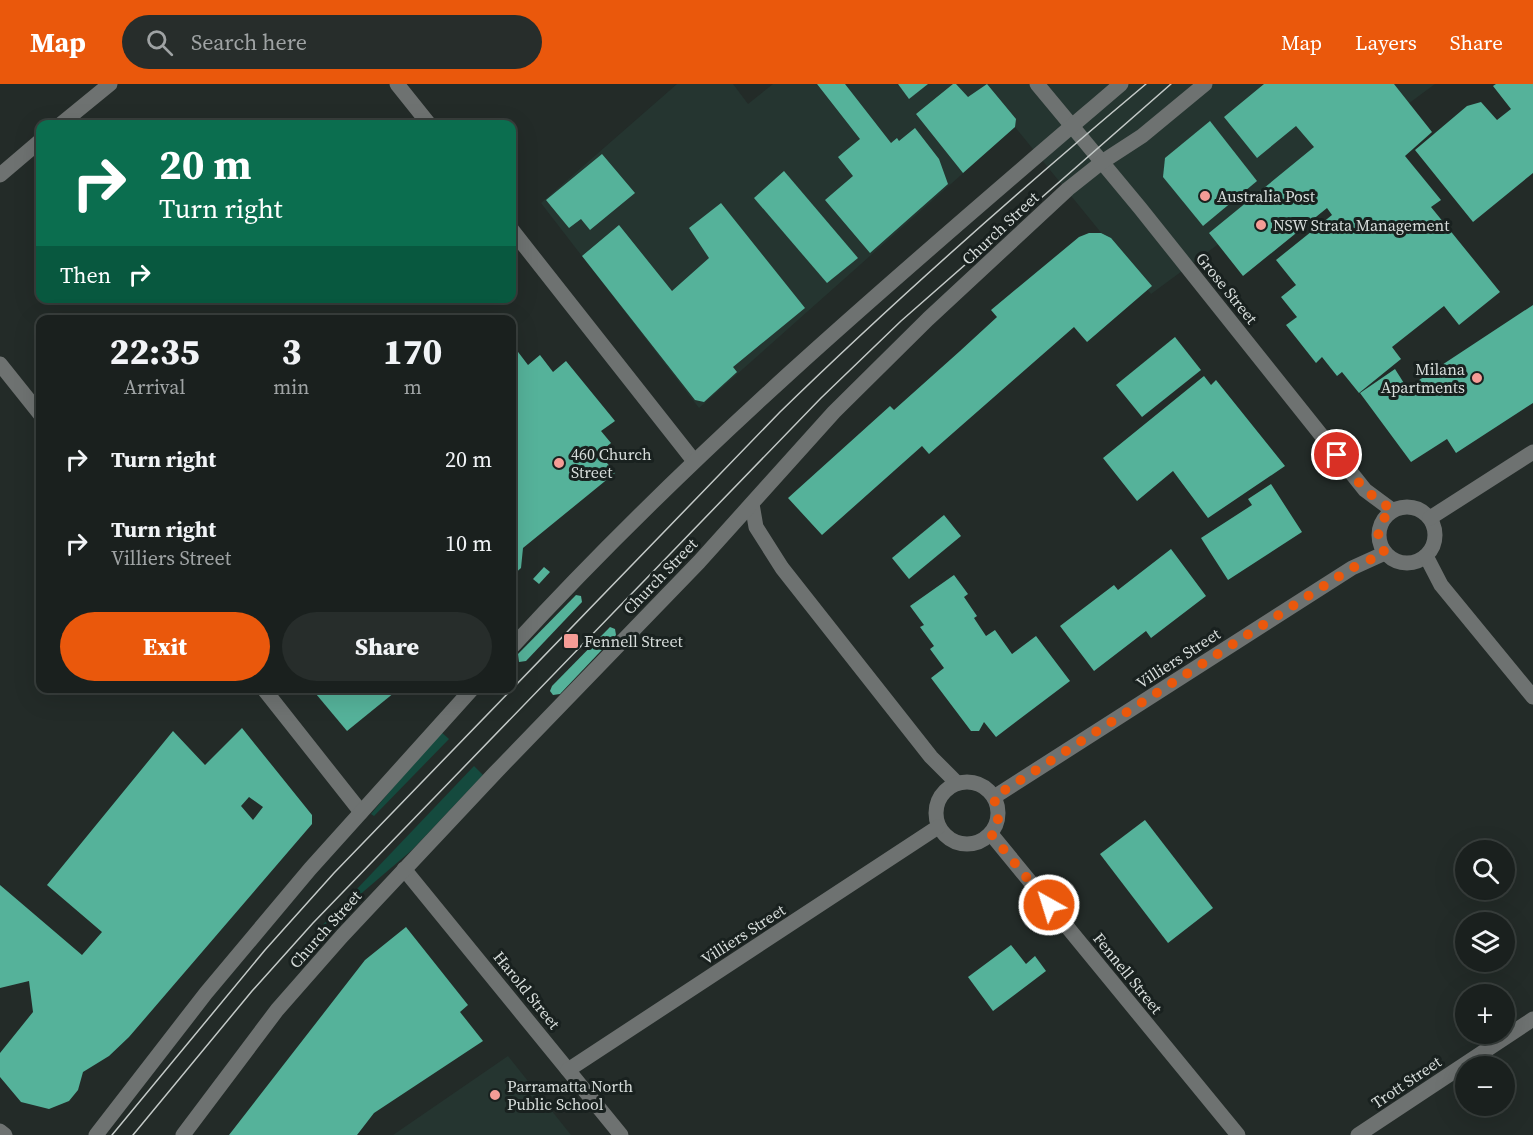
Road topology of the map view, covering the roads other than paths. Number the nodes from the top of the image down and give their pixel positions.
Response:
1 (110, 84) edge
2 (397, 84) edge
3 (1037, 84) edge
4 (1122, 84) edge
5 (1205, 84) edge
6 (66, 120) edge
7 (426, 120) edge
8 (1072, 126) junction
9 (36, 144) edge
10 (1102, 162) junction
11 (0, 175) edge
12 (516, 235) edge
13 (0, 364) edge
14 (36, 409) edge
15 (1533, 452) edge
16 (694, 461) junction
17 (752, 504) junction
18 (1392, 510) junction
19 (1430, 518) junction
20 (1385, 553) junction
21 (1426, 556) junction
22 (516, 643) edge
23 (267, 693) edge
24 (468, 693) edge
25 (1533, 698) edge
26 (957, 783) junction
27 (994, 797) junction
28 (361, 812) junction
29 (938, 827) junction
30 (991, 834) junction
31 (404, 869) junction
32 (1533, 1019) edge
33 (568, 1070) junction
34 (0, 1131) edge
35 (5, 1135) edge
36 (96, 1135) edge
37 (183, 1135) edge
38 (621, 1135) edge
39 (1238, 1135) edge
40 (1358, 1135) edge

1 - 6 street
2 - 7 street
3 - 8 street, Grose Street
4 - 8 street, Church Street
5 - 10 street, Church Street
8 - 10 street, Grose Street
8 - 16 street, Church Street
9 - 11 street
10 - 17 street, Church Street
10 - 18 street, Grose Street
12 - 16 street
13 - 14 street
15 - 19 street
16 - 22 street, Church Street
17 - 26 street
17 - 31 street, Church Street
18 - 19 street
18 - 20 street
19 - 21 street
20 - 21 street
20 - 27 street, Villiers Street
21 - 25 street
23 - 28 street
24 - 28 street
26 - 27 street
26 - 29 street
27 - 30 street
28 - 36 street
29 - 30 street
29 - 33 street, Villiers Street
30 - 39 street, Fennell Street
31 - 33 street, Harold Street
31 - 37 street, Church Street
32 - 40 street, Trott Street
33 - 38 street, Harold Street
34 - 35 street

